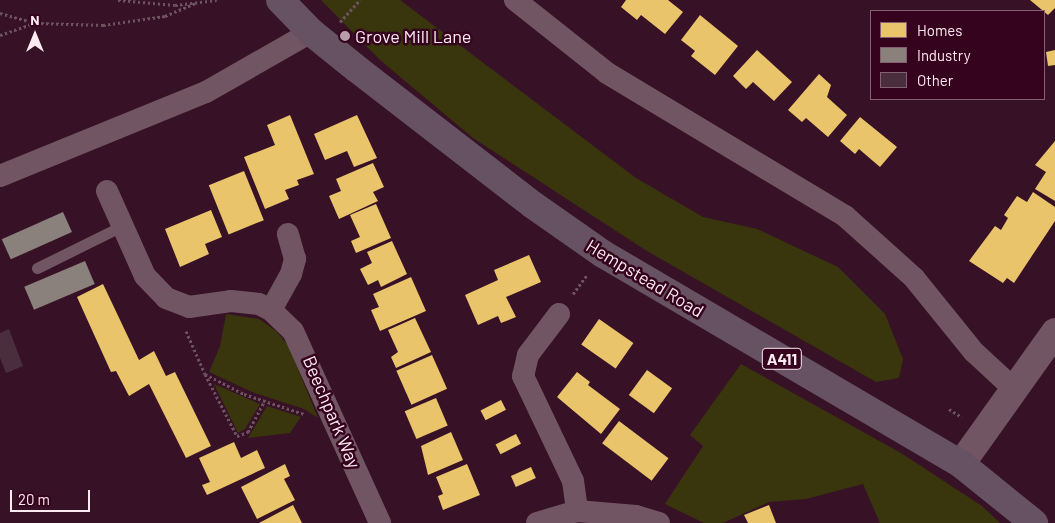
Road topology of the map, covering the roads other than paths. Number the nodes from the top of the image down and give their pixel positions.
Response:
1 (280, 0) edge
2 (515, 0) edge
3 (311, 32) junction
4 (0, 176) edge
5 (107, 192) dead end
6 (122, 226) junction
7 (288, 234) dead end
8 (37, 268) dead end
9 (271, 310) junction
10 (559, 314) dead end
11 (1055, 332) edge
12 (1016, 391) junction
13 (961, 464) junction
14 (576, 512) junction
15 (380, 523) edge
16 (537, 523) edge
17 (659, 523) edge
18 (1034, 523) edge

1 - 3 main road, Hempstead Road / A411
2 - 12 street
3 - 4 street
3 - 13 main road, Hempstead Road / A411
5 - 6 street
6 - 8 lane
6 - 9 street, Beechpark Way
7 - 9 street
9 - 15 street, Beechpark Way
10 - 14 street
11 - 12 street
12 - 13 street
13 - 18 main road, Hempstead Road / A411
14 - 16 street
14 - 17 street

